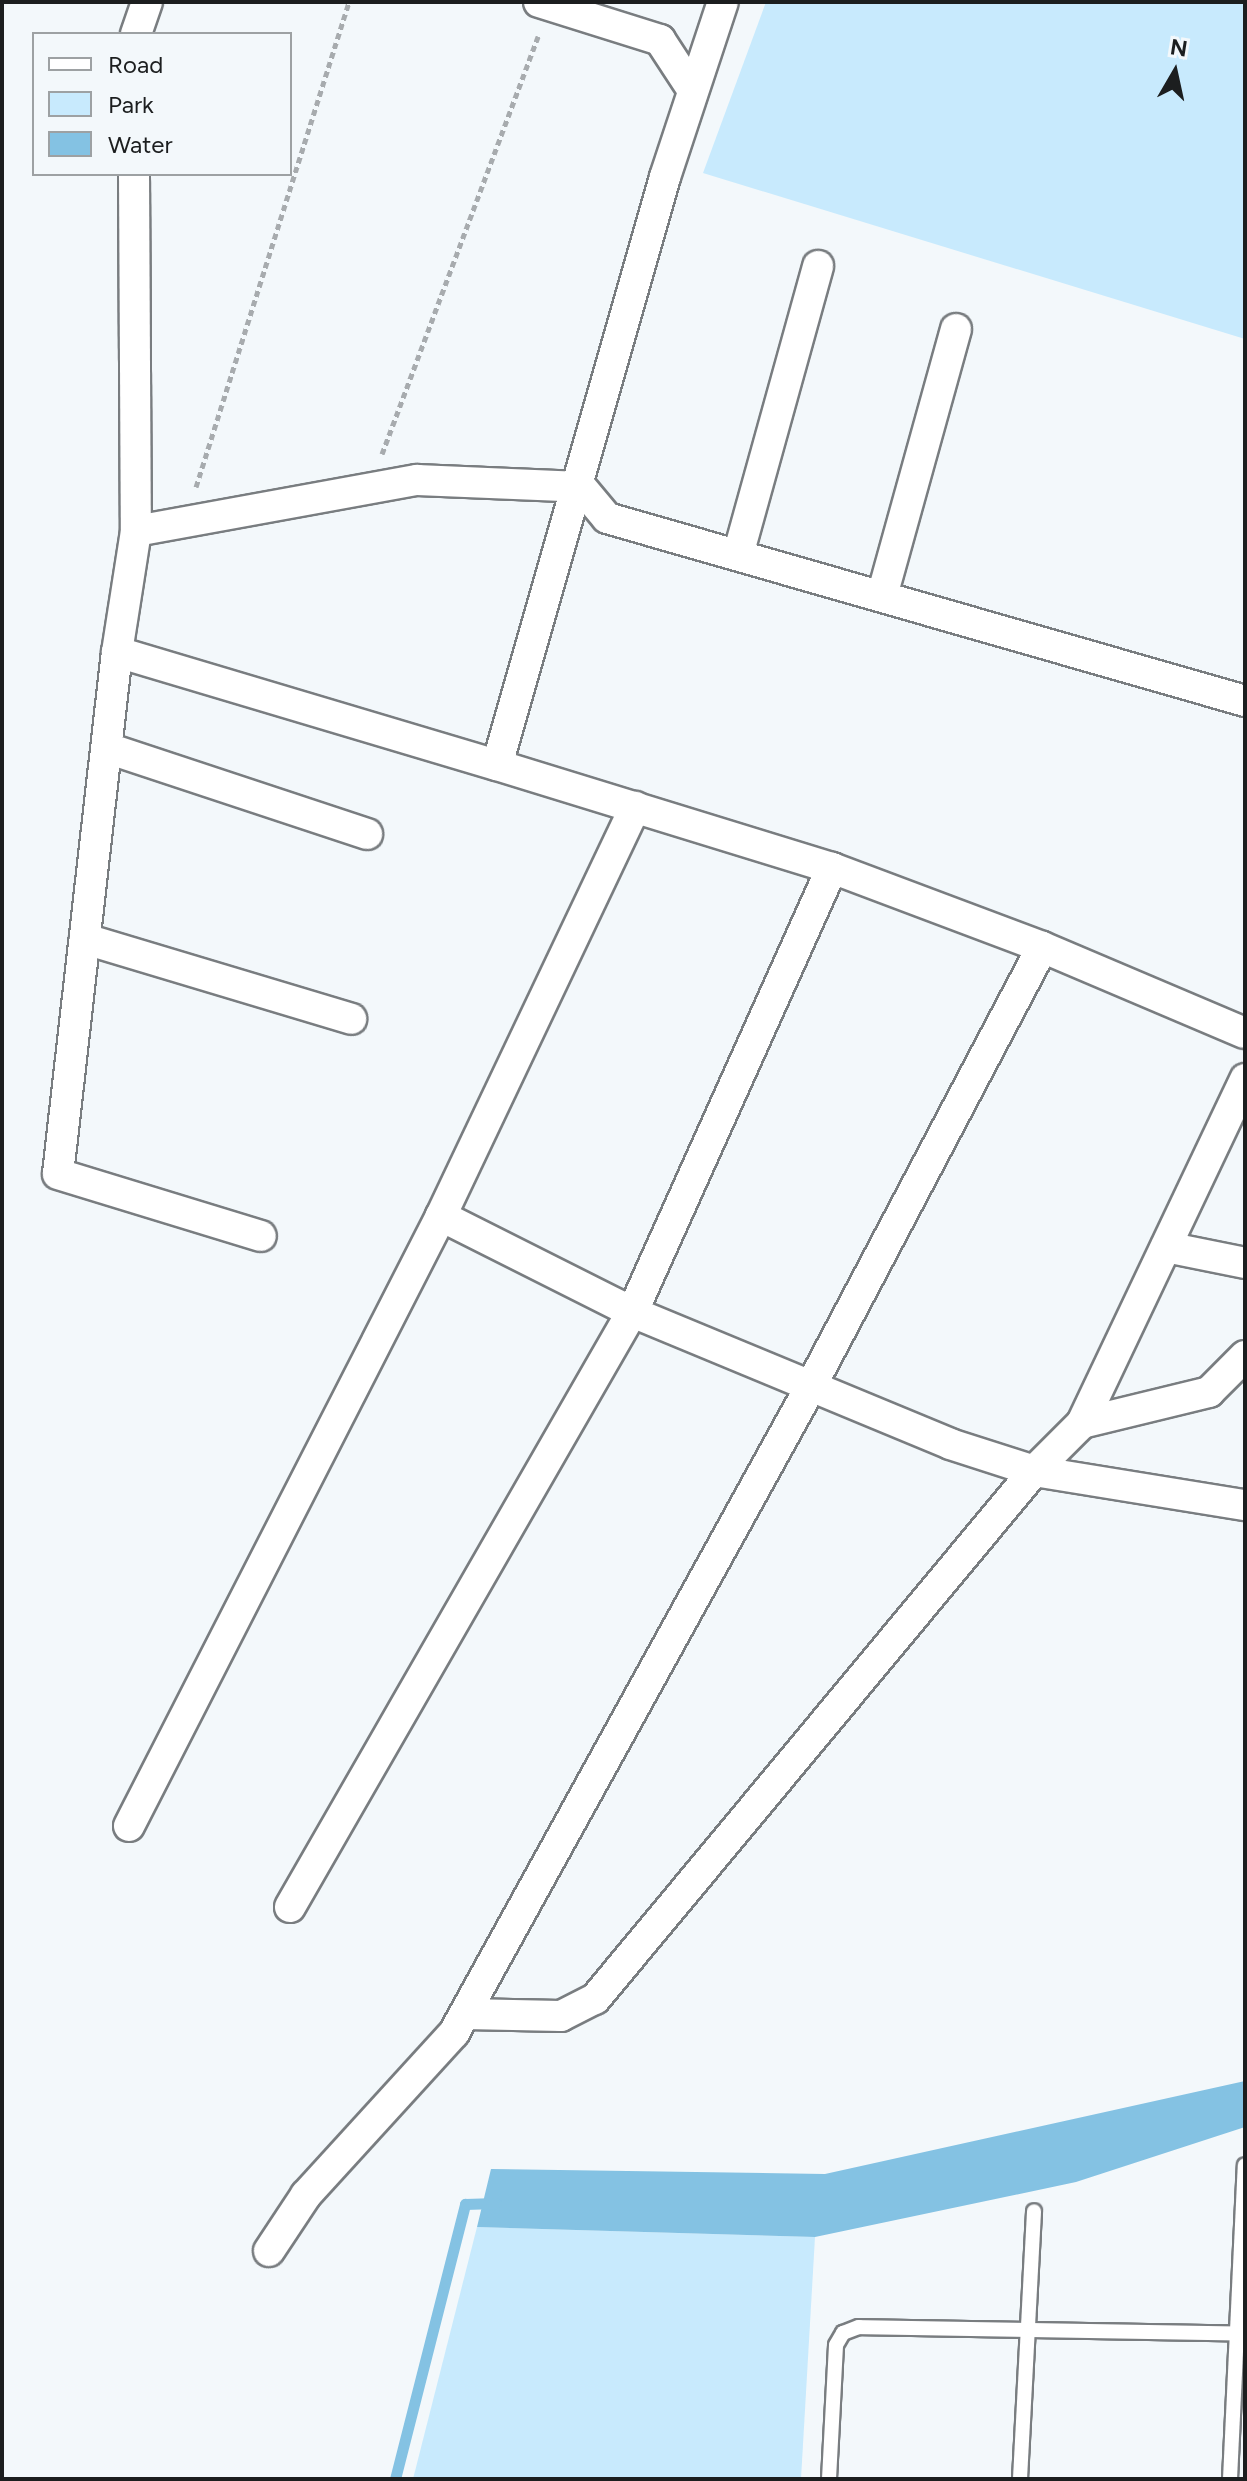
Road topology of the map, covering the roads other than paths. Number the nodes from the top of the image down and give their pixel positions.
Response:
1 (147, 2) edge
2 (723, 2) edge
3 (544, 3) edge
4 (137, 32) edge
5 (692, 89) junction
6 (134, 176) edge
7 (818, 266) dead end
8 (956, 329) dead end
9 (581, 487) junction
10 (136, 531) junction
11 (738, 555) junction
12 (882, 596) junction
13 (117, 652) junction
14 (1245, 701) edge
15 (107, 748) junction
16 (497, 765) junction
17 (635, 807) junction
18 (367, 834) dead end
19 (832, 868) junction
20 (85, 939) junction
21 (1042, 947) junction
22 (351, 1019) dead end
23 (1245, 1033) edge
24 (1245, 1079) edge
25 (441, 1216) junction
26 (261, 1236) dead end
27 (1166, 1247) junction
28 (1245, 1263) edge
29 (632, 1312) junction
30 (1245, 1356) edge
31 (811, 1386) junction
32 (1082, 1423) junction
33 (1034, 1471) junction
34 (1245, 1505) edge
35 (129, 1826) dead end
36 (290, 1907) dead end
37 (465, 2014) junction
38 (1245, 2165) edge
39 (1034, 2211) dead end
40 (269, 2251) dead end
41 (1028, 2329) junction
42 (1241, 2334) edge
43 (829, 2479) edge
44 (1020, 2479) edge
45 (1230, 2479) edge

1 - 4 street
2 - 5 street
3 - 5 street
5 - 9 street
6 - 10 street
7 - 11 street
8 - 12 street
9 - 10 street
9 - 11 street
9 - 16 street
10 - 13 street
11 - 12 street
12 - 14 street
13 - 15 street
13 - 16 street
15 - 18 street
15 - 20 street
16 - 17 street
17 - 19 street
17 - 25 street
19 - 21 street
19 - 29 street
20 - 22 street
20 - 26 street
21 - 23 street
21 - 31 street
24 - 27 street
25 - 29 street
25 - 35 street
27 - 28 street
27 - 32 street
29 - 31 street
29 - 36 street
30 - 32 street
31 - 33 street
31 - 37 street
32 - 33 street
33 - 34 street
33 - 37 street
37 - 40 street
38 - 42 lane
39 - 41 lane
41 - 42 lane
41 - 43 lane
41 - 44 lane
42 - 45 lane

